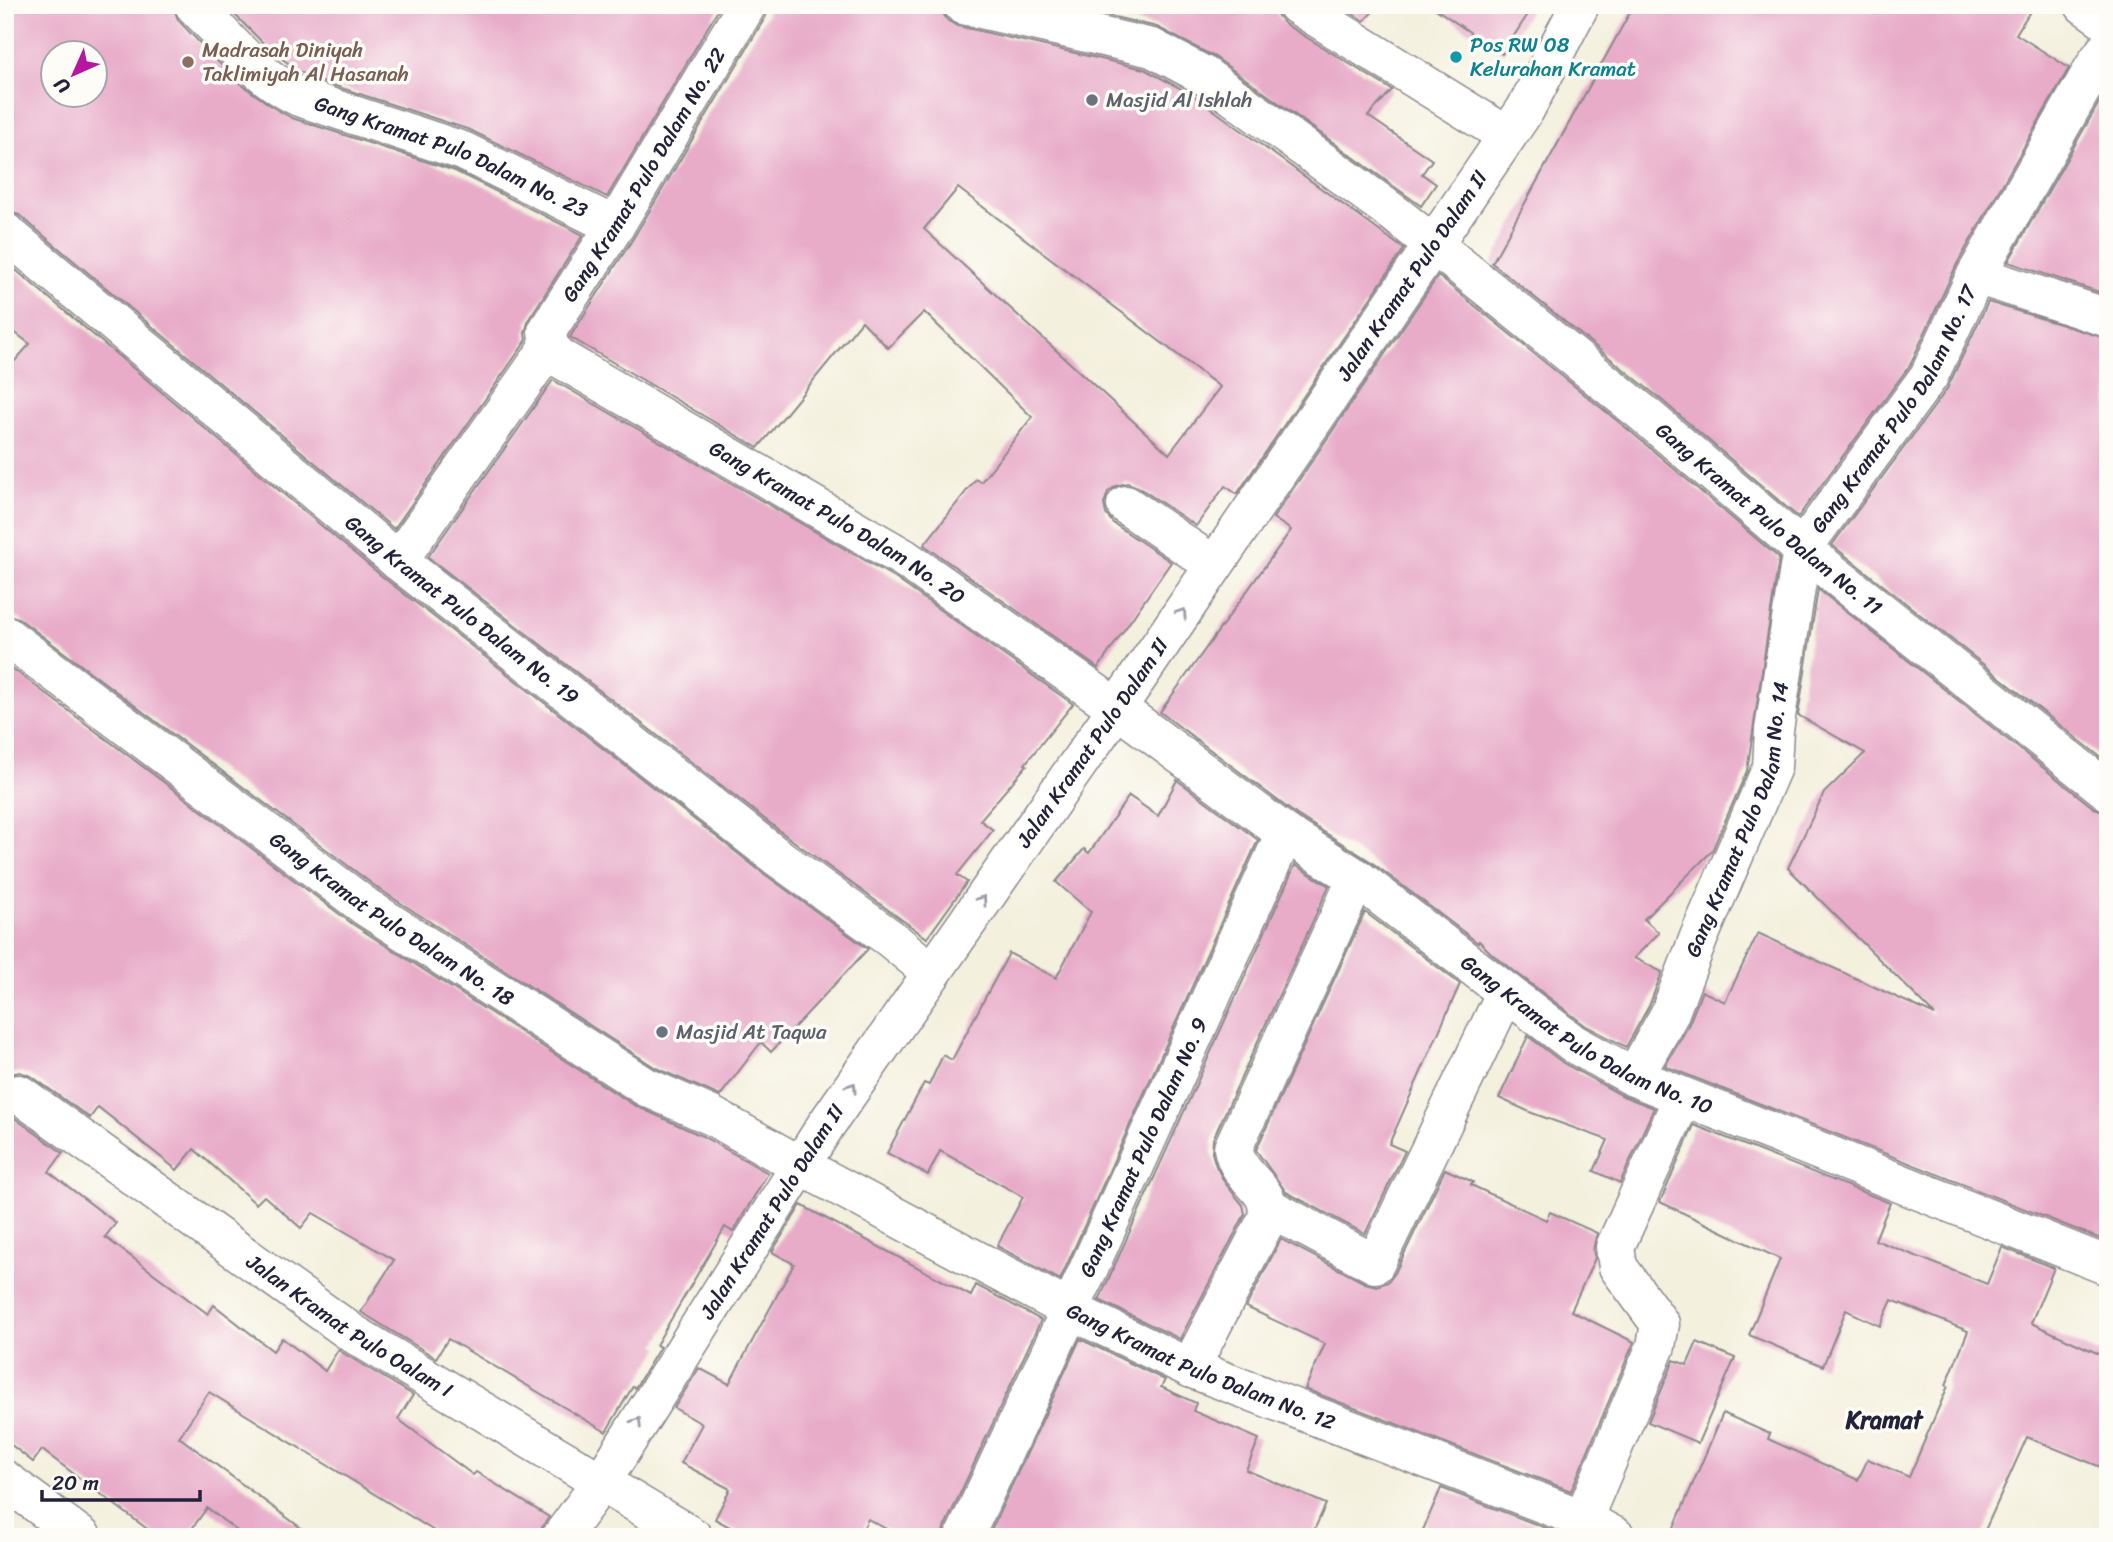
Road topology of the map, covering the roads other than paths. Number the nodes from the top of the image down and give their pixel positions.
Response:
1 (194, 5) edge
2 (747, 5) edge
3 (963, 5) edge
4 (1297, 5) edge
5 (1580, 5) edge
6 (2084, 5) edge
7 (2108, 22) edge
8 (2108, 47) edge
9 (1506, 135) junction
10 (615, 226) junction
11 (5, 232) edge
12 (1432, 244) junction
13 (1976, 275) junction
14 (2108, 318) edge
15 (549, 347) junction
16 (1126, 505) dead end
17 (1802, 550) junction
18 (398, 561) junction
19 (1214, 565) junction
20 (5, 635) edge
21 (1117, 708) junction
22 (2108, 791) edge
23 (1285, 833) junction
24 (1357, 878) junction
25 (930, 972) junction
26 (1506, 992) junction
27 (1634, 1077) junction
28 (19, 1094) dead end
29 (1683, 1097) junction
30 (801, 1166) junction
31 (1270, 1208) junction
32 (2108, 1266) edge
33 (1070, 1310) junction
34 (1190, 1368) junction
35 (5, 1480) edge
36 (602, 1481) junction
37 (1583, 1519) junction
38 (82, 1537) edge
39 (561, 1537) edge
40 (694, 1537) edge
41 (964, 1537) edge
42 (1616, 1537) edge

1 - 10 street, Gang Kramat Pulo Dalam No. 23
2 - 10 street, Gang Kramat Pulo Dalam No. 22
3 - 12 street, Gang Kramat Pulo Dalam No. 11
4 - 9 street
5 - 9 street, Jalan Kramat Pulo Dalam II
6 - 7 street
8 - 13 street
9 - 12 street, Jalan Kramat Pulo Dalam II
10 - 15 street, Gang Kramat Pulo Dalam No. 22
11 - 18 street, Gang Kramat Pulo Dalam No. 19
12 - 17 street, Gang Kramat Pulo Dalam No. 11
12 - 19 street, Jalan Kramat Pulo Dalam II
13 - 14 street, Gang Kramat Pulo Dalam No. 17
13 - 17 street, Gang Kramat Pulo Dalam No. 17
15 - 18 street
15 - 21 street, Gang Kramat Pulo Dalam No. 20
16 - 19 street
17 - 22 street, Gang Kramat Pulo Dalam No. 11
17 - 27 street, Gang Kramat Pulo Dalam No. 14
18 - 25 street, Gang Kramat Pulo Dalam No. 19
21 -> 19 street, Jalan Kramat Pulo Dalam II
20 - 30 street, Gang Kramat Pulo Dalam No. 18
21 - 23 street, Gang Kramat Pulo Dalam No. 10
25 -> 21 street, Jalan Kramat Pulo Dalam II
23 - 24 street, Gang Kramat Pulo Dalam No. 10
23 - 33 street, Gang Kramat Pulo Dalam No. 9
24 - 26 street, Gang Kramat Pulo Dalam No. 10
24 - 31 street
30 -> 25 street, Jalan Kramat Pulo Dalam II
26 - 27 street, Gang Kramat Pulo Dalam No. 10
26 - 31 street
27 - 29 street, Gang Kramat Pulo Dalam No. 10
28 - 36 street, Jalan Kramat Pulo Oalam I
29 - 32 street, Gang Kramat Pulo Dalam No. 10
29 - 37 street
30 - 33 street, Gang Kramat Pulo Dalam No. 12
36 -> 30 street, Jalan Kramat Pulo Dalam II
31 - 34 street
33 - 34 street, Gang Kramat Pulo Dalam No. 12
33 - 41 street, Gang Kramat Pulo Dalam No. 9
34 - 37 street, Gang Kramat Pulo Dalam No. 12
35 - 38 street
36 - 39 street, Jalan Kramat Pulo Dalam II
36 - 40 street, Jalan Kramat Pulo Oalam I
37 - 42 street, Gang Kramat Pulo Dalam No. 12

